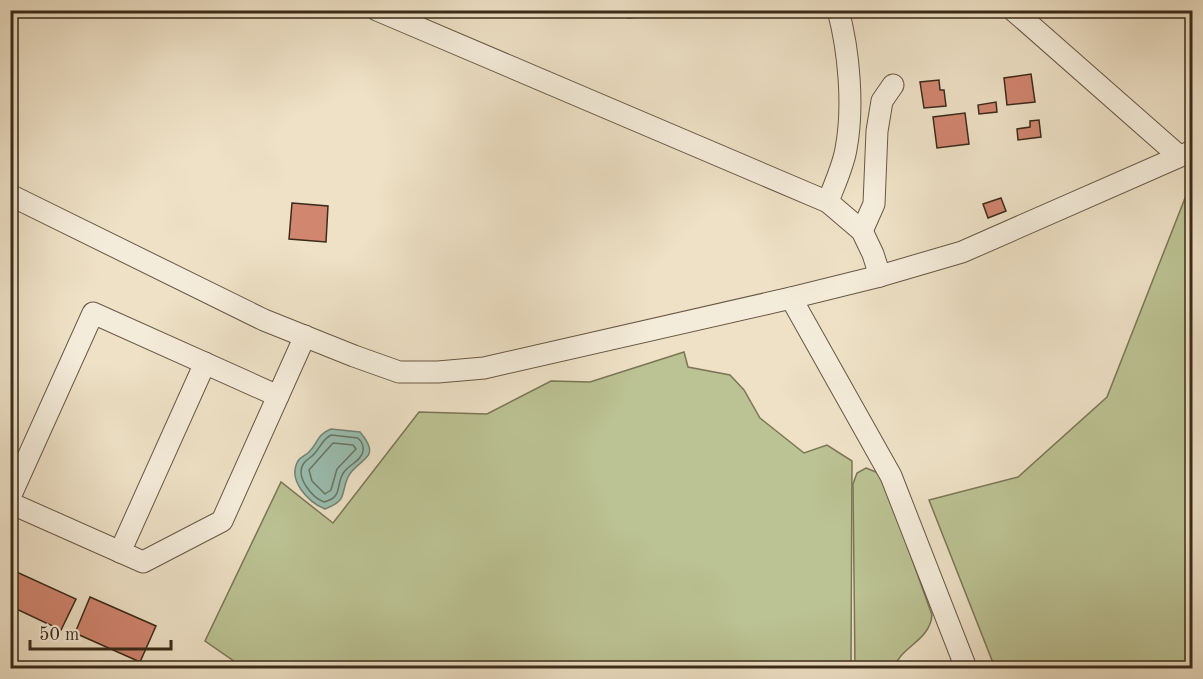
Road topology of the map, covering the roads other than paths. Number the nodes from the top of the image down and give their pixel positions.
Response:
1 (377, 10) edge
2 (838, 10) edge
3 (1013, 10) edge
4 (893, 85) dead end
5 (1186, 153) edge
6 (10, 195) edge
7 (828, 202) junction
8 (862, 231) junction
9 (880, 276) junction
10 (791, 298) junction
11 (305, 336) junction
12 (205, 363) junction
13 (278, 396) junction
14 (10, 497) edge
15 (10, 503) edge
16 (120, 552) junction
17 (966, 669) edge

1 - 7 street
2 - 7 street
3 - 5 street
4 - 8 street
5 - 9 street
6 - 11 street
7 - 8 street
8 - 9 street
9 - 10 street
10 - 11 street
10 - 17 street
11 - 13 street
12 - 13 street
12 - 14 street
12 - 16 street
13 - 16 street
15 - 16 street

